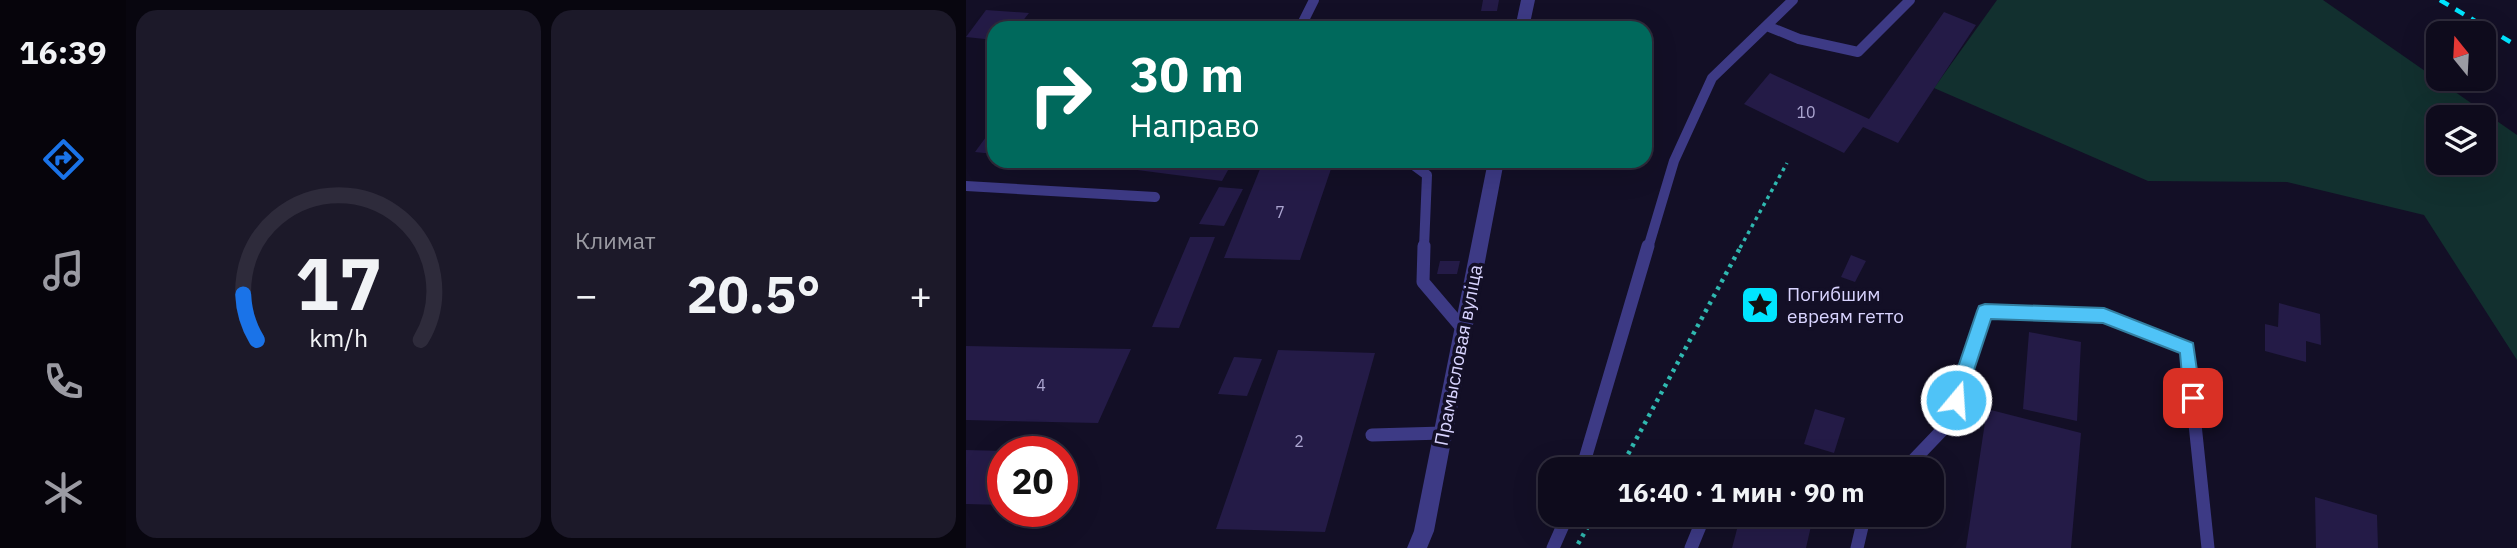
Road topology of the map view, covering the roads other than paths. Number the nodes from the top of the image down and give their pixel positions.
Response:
1 (1314, 0) edge
2 (1528, 0) edge
3 (1793, 0) edge
4 (1910, 0) edge
5 (1304, 21) edge
6 (1524, 21) edge
7 (1767, 26) junction
8 (1418, 168) edge
9 (1495, 168) edge
10 (966, 186) edge
11 (1156, 197) dead end
12 (1463, 329) junction
13 (1443, 433) junction
14 (1373, 435) dead end
15 (1586, 457) edge
16 (1916, 457) edge
17 (1562, 527) edge
18 (1700, 527) edge
19 (1862, 527) edge
20 (1417, 548) edge
21 (1553, 548) edge
22 (1692, 548) edge
23 (1857, 548) edge
24 (2208, 548) edge

1 - 5 lane
2 - 6 street
3 - 7 lane
4 - 7 lane
7 - 15 lane
8 - 12 lane
9 - 12 street, Прамысловая вуліца
10 - 11 lane
12 - 13 street, Прамысловая вуліца
13 - 14 lane
13 - 20 street, Прамысловая вуліца
16 - 24 lane
17 - 21 lane
18 - 22 lane
19 - 23 lane

